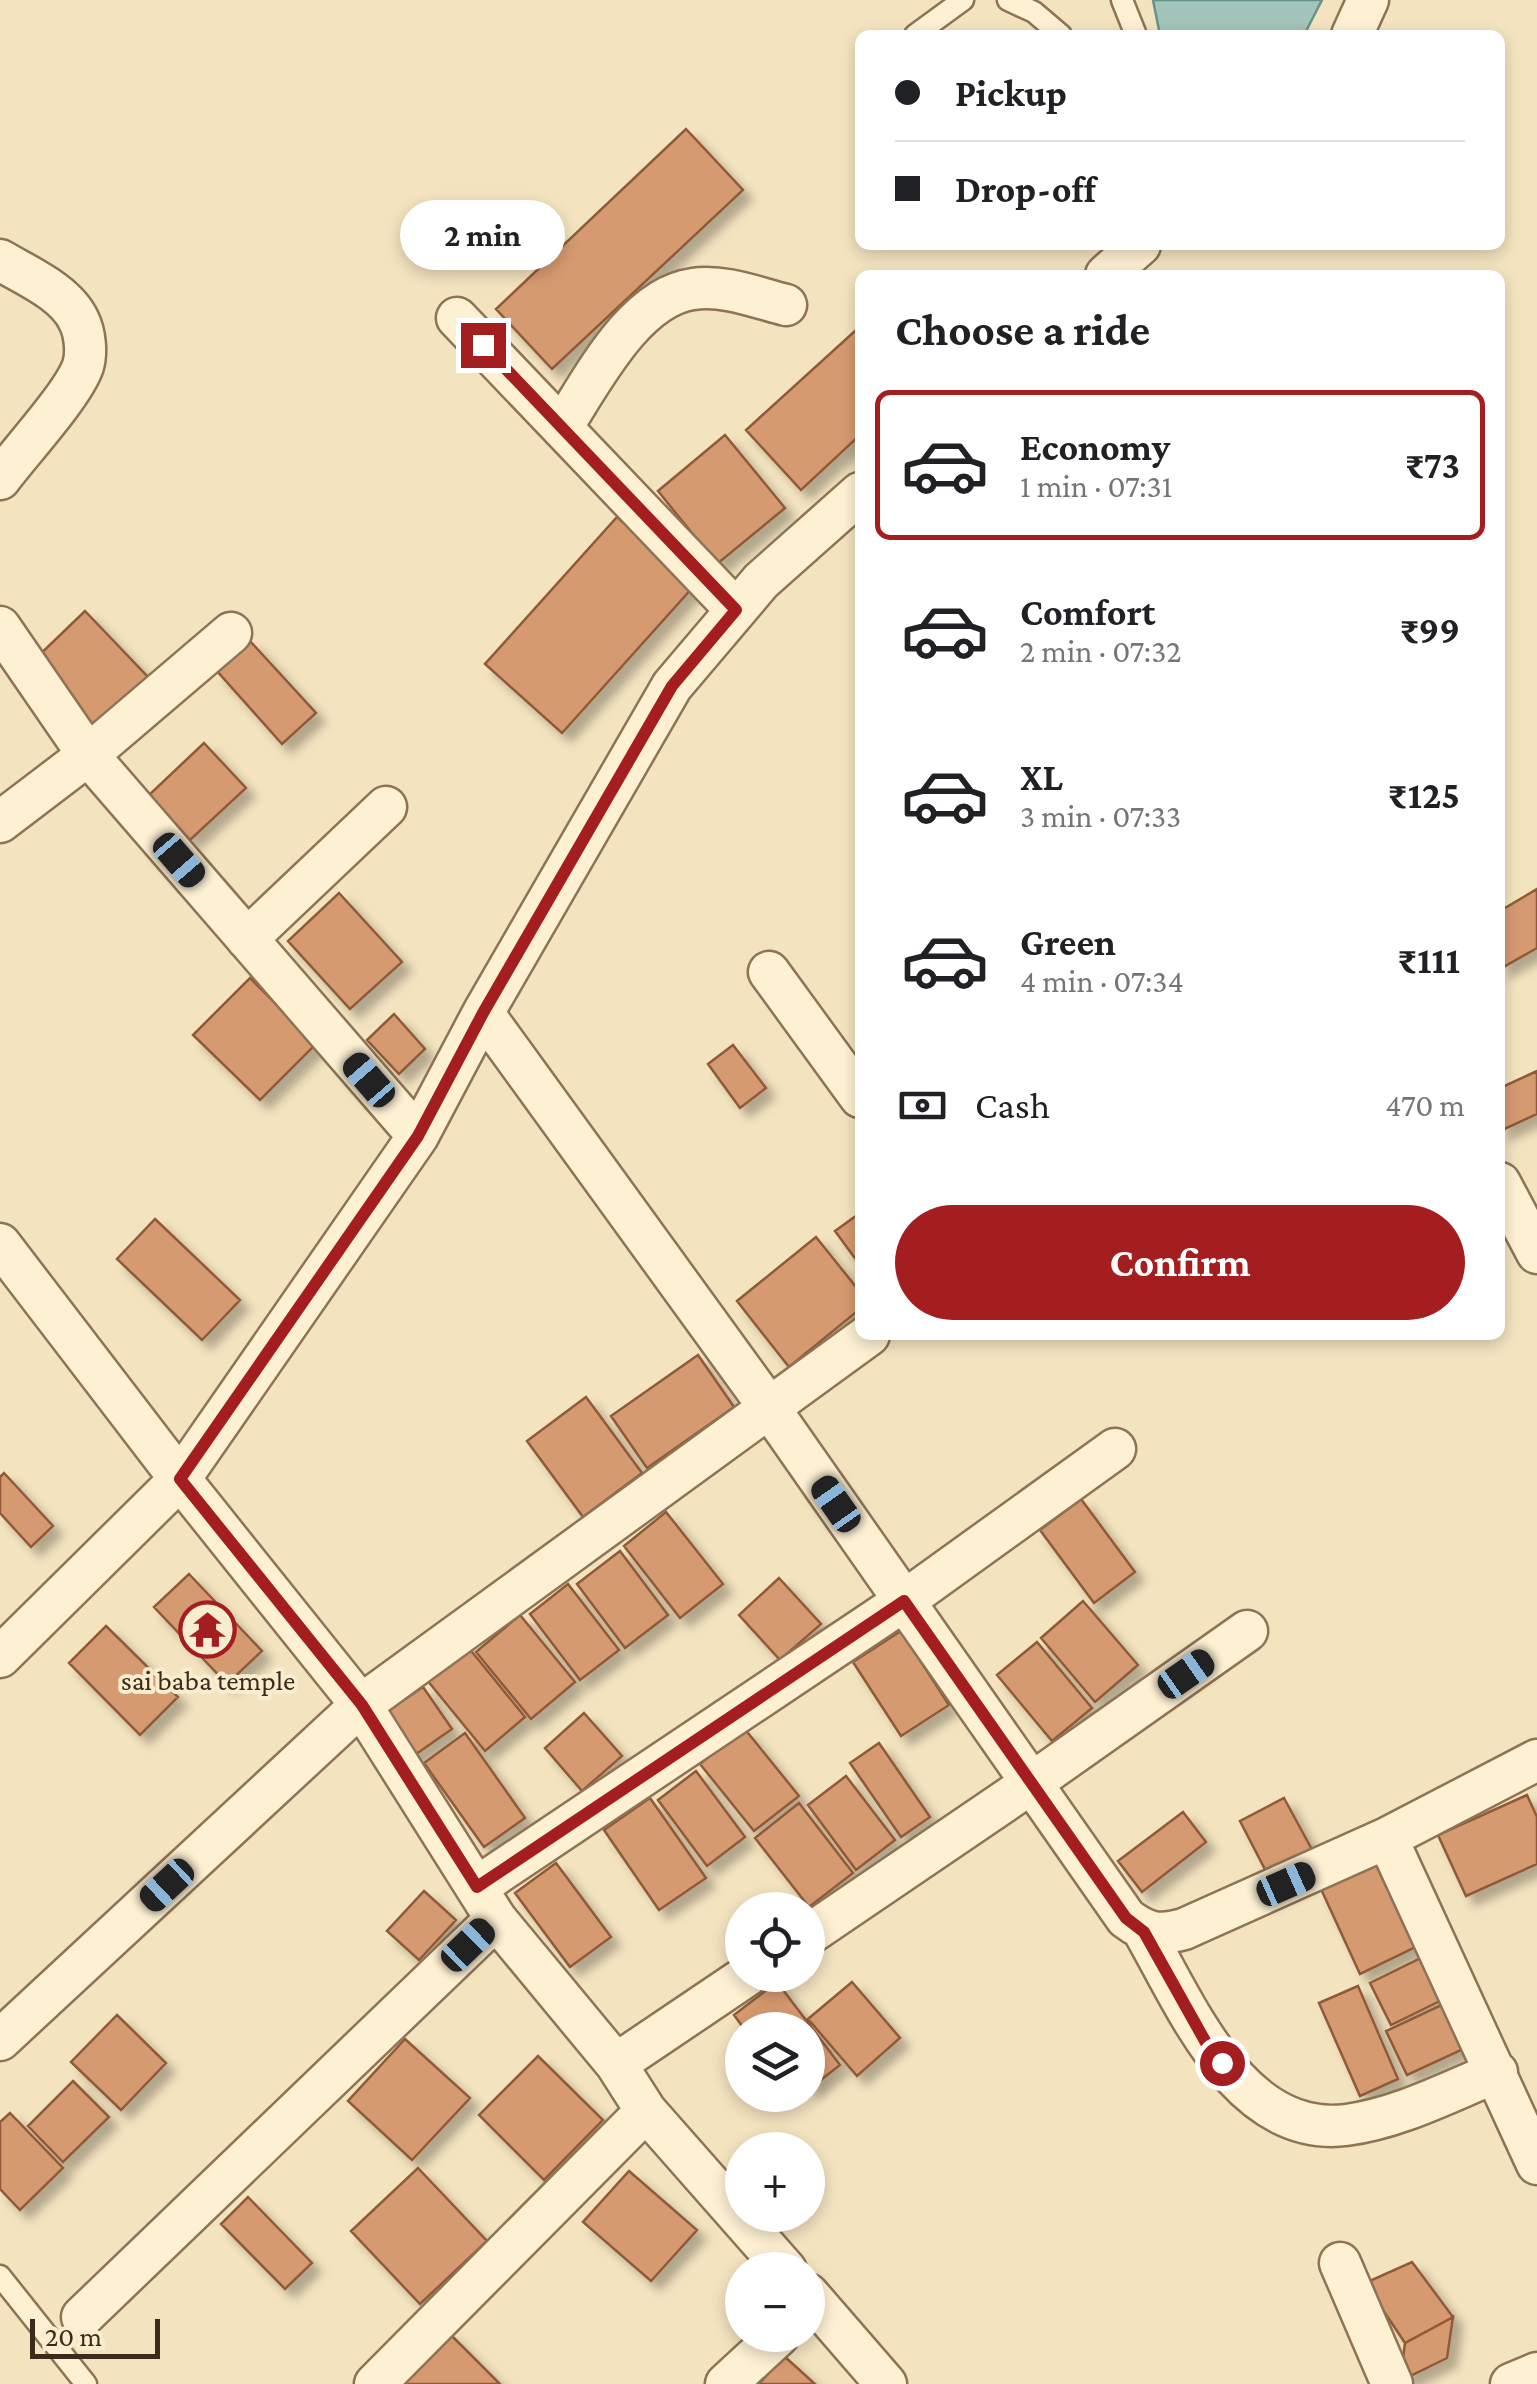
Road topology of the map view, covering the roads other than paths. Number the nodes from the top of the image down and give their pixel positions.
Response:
1 (963, 0) edge
2 (1008, 0) edge
3 (1122, 0) edge
4 (1368, 0) edge
5 (922, 30) edge
6 (1055, 30) edge
7 (1134, 30) edge
8 (1354, 30) edge
9 (1134, 250) edge
10 (0, 260) edge
11 (1112, 270) edge
12 (786, 304) dead end
13 (457, 318) dead end
14 (562, 426) junction
15 (0, 479) edge
16 (853, 512) edge
17 (736, 610) junction
18 (0, 627) edge
19 (231, 633) dead end
20 (88, 755) junction
21 (386, 807) dead end
22 (0, 822) edge
23 (247, 939) junction
24 (769, 972) dead end
25 (483, 1013) junction
26 (855, 1091) edge
27 (418, 1136) junction
28 (1505, 1192) edge
29 (0, 1244) edge
30 (1537, 1253) edge
31 (862, 1340) edge
32 (768, 1406) junction
33 (1115, 1449) dead end
34 (180, 1479) junction
35 (904, 1601) junction
36 (1247, 1630) dead end
37 (0, 1657) edge
38 (362, 1705) junction
39 (1537, 1760) edge
40 (1033, 1782) junction
41 (1387, 1838) junction
42 (487, 1903) junction
43 (825, 1923) edge
44 (1144, 1932) junction
45 (725, 1991) edge
46 (0, 2040) edge
47 (616, 2064) junction
48 (1497, 2072) junction
49 (646, 2110) junction
50 (1537, 2164) edge
51 (770, 2252) edge
52 (1340, 2263) dead end
53 (0, 2276) edge
54 (82, 2317) dead end
55 (825, 2317) edge
56 (761, 2352) edge
57 (1537, 2372) edge
58 (86, 2384) edge
59 (375, 2384) edge
60 (726, 2384) edge
61 (886, 2384) edge
62 (1392, 2384) edge
63 (1511, 2384) edge

1 - 5 lane
2 - 6 lane
3 - 7 lane
4 - 8 street
9 - 11 street
10 - 15 street
12 - 14 street
13 - 14 street
14 - 17 street
16 - 17 street
17 - 25 street
18 - 20 street
19 - 20 street
20 - 22 street
20 - 23 street
21 - 23 street
23 - 27 street
24 - 26 street
25 - 27 street
25 - 32 street
27 - 34 street
28 - 30 street
29 - 34 street
31 - 32 street
32 - 35 street
32 - 38 street
33 - 35 street
34 - 37 street
34 - 38 street
35 - 40 street
35 - 42 street
36 - 40 street
38 - 42 street
38 - 46 street
39 - 41 street
40 - 43 street
40 - 44 street
41 - 44 street
41 - 48 street
42 - 47 street
42 - 54 street
44 - 48 street
45 - 47 street
47 - 49 street
48 - 50 street
49 - 51 street
49 - 59 street
52 - 62 street
53 - 58 lane
55 - 61 street
56 - 60 street
57 - 63 street

